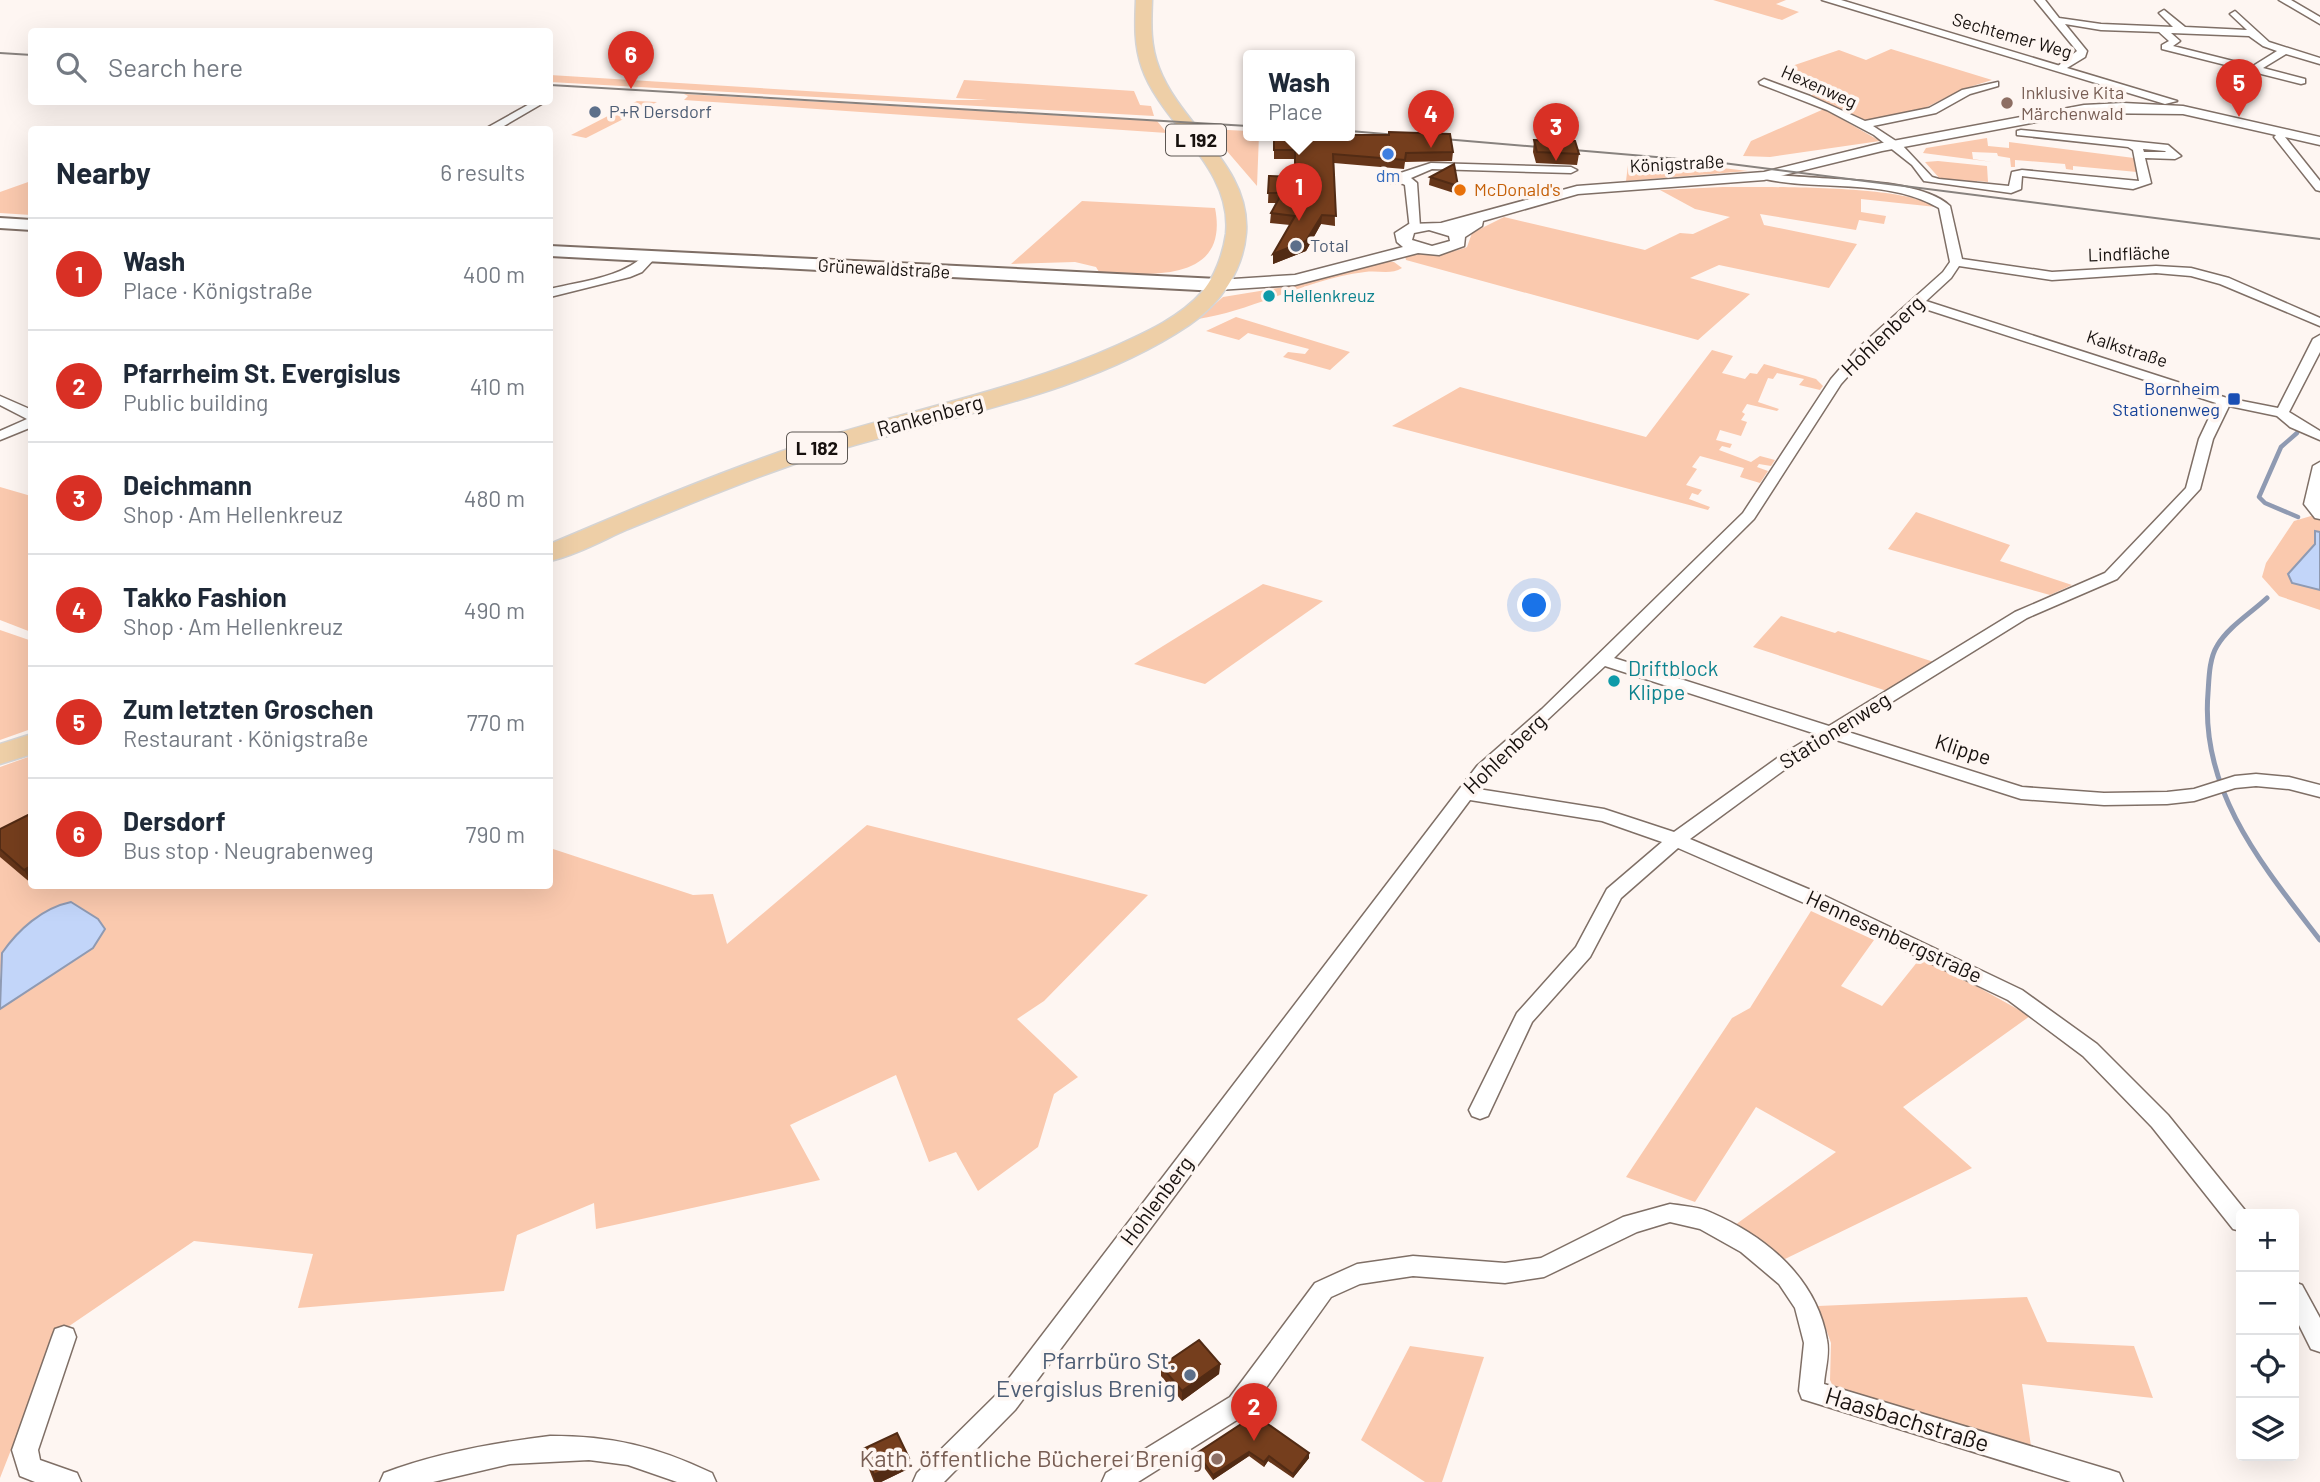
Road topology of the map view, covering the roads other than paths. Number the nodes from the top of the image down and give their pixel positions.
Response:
1 (1144, 0) edge
2 (1828, 0) edge
3 (2040, 0) edge
4 (2284, 0) edge
5 (2164, 13) dead end
6 (2235, 14) dead end
7 (2057, 20) junction
8 (2320, 21) edge
9 (2162, 30) junction
10 (2183, 31) junction
11 (2251, 33) junction
12 (2285, 50) junction
13 (2320, 61) edge
14 (2062, 68) junction
15 (2255, 69) junction
16 (2301, 81) dead end
17 (1764, 82) dead end
18 (1994, 83) dead end
19 (534, 105) edge
20 (2183, 110) junction
21 (1860, 125) junction
22 (495, 126) edge
23 (2320, 128) edge
24 (2021, 133) dead end
25 (2281, 133) junction
26 (2299, 137) junction
27 (2320, 141) edge
28 (2131, 144) junction
29 (1899, 148) junction
30 (2140, 155) junction
31 (1572, 170) dead end
32 (1764, 176) junction
33 (1402, 178) junction
34 (1385, 180) dead end
35 (2320, 188) edge
36 (1495, 214) joint
37 (0, 223) edge
38 (28, 225) edge
39 (1432, 225) junction
40 (1412, 245) junction
41 (553, 251) edge
42 (650, 257) junction
43 (1956, 262) junction
44 (1228, 263) junction
45 (1166, 284) junction
46 (1265, 284) junction
47 (1218, 285) junction
48 (553, 292) edge
49 (1919, 303) junction
50 (1198, 304) junction
51 (2294, 315) junction
52 (2320, 322) edge
53 (2319, 341) edge
54 (0, 400) edge
55 (2224, 401) junction
56 (2282, 413) junction
57 (28, 414) edge
58 (28, 424) edge
59 (0, 436) edge
60 (2320, 436) edge
61 (2320, 466) edge
62 (2320, 515) edge
63 (553, 552) edge
64 (1603, 660) junction
65 (1835, 732) junction
66 (28, 744) edge
67 (0, 754) edge
68 (2320, 791) edge
69 (1464, 793) junction
70 (1676, 840) junction
71 (1480, 1110) dead end
72 (2236, 1216) edge
73 (2299, 1301) edge
74 (64, 1337) dead end
75 (2320, 1341) edge
76 (934, 1476) edge
77 (68, 1482) edge
78 (393, 1482) edge
79 (703, 1482) edge
80 (1115, 1482) edge
81 (2110, 1482) edge

1 - 44 main road, L 192
2 - 14 street, Sechtemer Weg
3 - 7 street
4 - 8 street
5 - 10 street
6 - 11 street
7 - 9 street
7 - 14 street
9 - 10 street
9 - 15 street
10 - 11 street
11 - 12 street
12 - 13 street
12 - 15 street
14 - 20 street, Sechtemer Weg
15 - 16 street
17 - 21 street, Hexenweg
18 - 21 street, Hexenweg
19 - 22 street
20 - 25 street, Königstraße
20 - 29 street, Königstraße
21 - 29 street, Hexenweg
23 - 26 street
24 - 28 street
25 - 26 street, Königstraße
25 - 35 street
26 - 27 street, Königstraße
28 - 30 street
28 - 30 street
29 - 30 street, Hexenweg
29 - 32 street, Königstraße
31 - 33 street
32 - 36 street, Königstraße
32 - 43 street
33 - 34 street
33 - 39 street
36 - 39 street, Königstraße
37 - 38 main road
39 - 40 street
39 - 40 street, Königstraße
40 - 46 street, Königstraße
41 - 42 main road, Grünewaldstraße
42 - 45 main road, Grünewaldstraße
42 - 48 street
43 - 49 street, Hohlenberg
43 - 51 street, Lindfläche
44 - 45 main road
44 - 46 street
44 - 47 main road, L 192
45 - 47 main road, Grünewaldstraße
45 - 50 main road
46 - 47 street, Königstraße
47 - 50 main road, Rankenberg / L 182
49 - 55 street, Kalkstraße
49 - 64 street, Hohlenberg
50 - 63 main road, Rankenberg / L 182
51 - 52 street, Lindfläche
51 - 53 street, Lindfläche
53 - 56 street
54 - 57 street
55 - 56 street, Kalkstraße
55 - 65 street, Stationenweg
56 - 60 street, Kalkstraße
58 - 59 street
61 - 62 street
64 - 65 street, Klippe
64 - 69 street, Hohlenberg
65 - 68 street, Klippe
65 - 70 street, Stationenweg
66 - 67 main road
69 - 70 street, Hennesenbergstraße
69 - 76 street, Hohlenberg
70 - 71 street, Stationenweg
70 - 72 street, Hennesenbergstraße
73 - 75 street
74 - 77 street
78 - 79 street
80 - 81 street, Haasbachstraße

